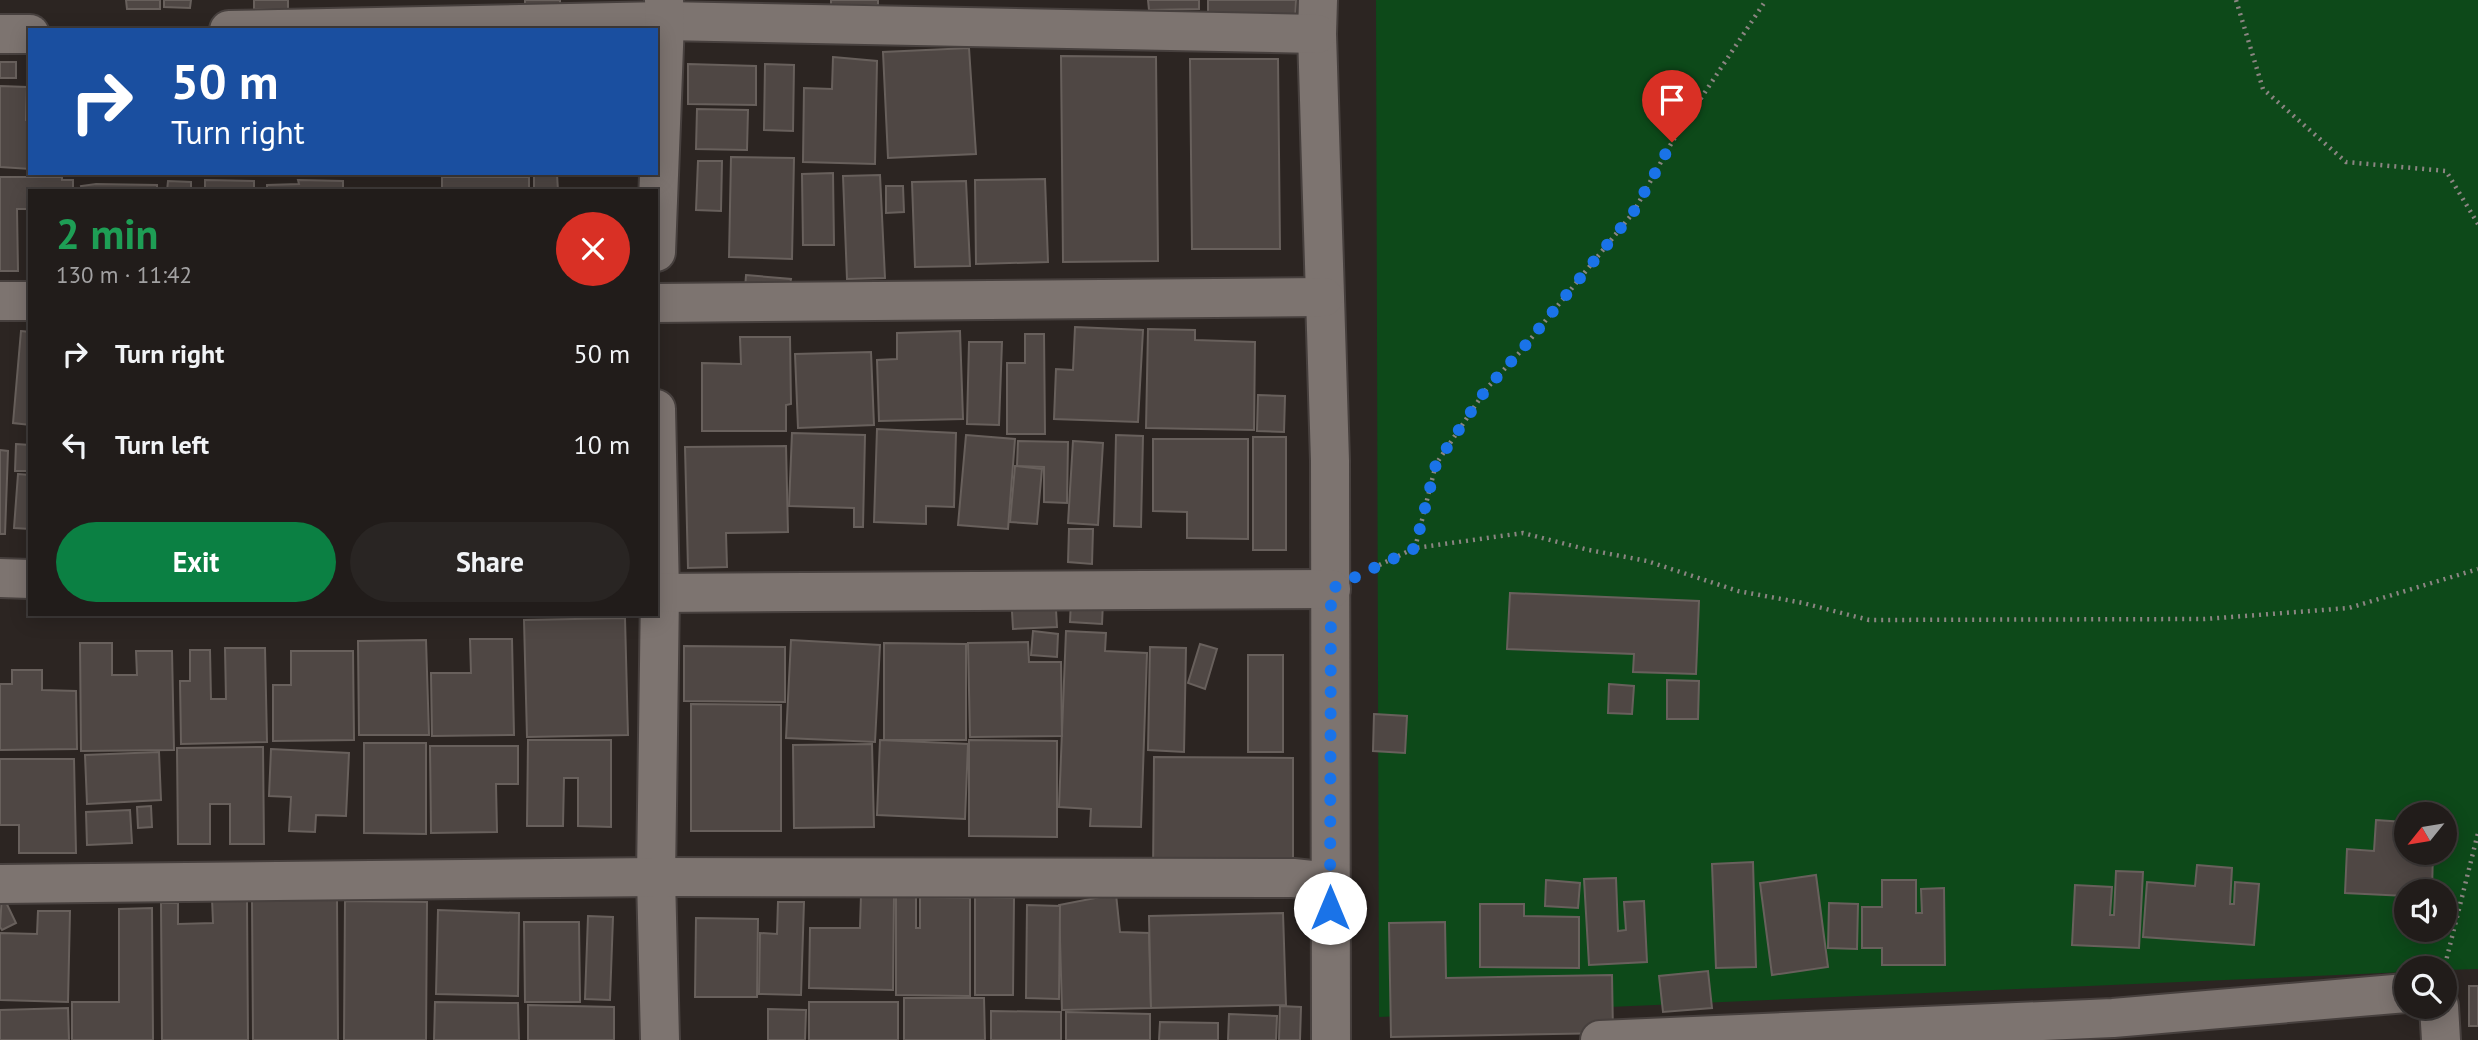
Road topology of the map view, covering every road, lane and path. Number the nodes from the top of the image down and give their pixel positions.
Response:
1 (1766, 0) edge
2 (2236, 0) edge
3 (665, 11) edge
4 (1317, 17) edge
5 (275, 28) edge
6 (0, 34) edge
7 (28, 34) edge
8 (658, 198) edge
9 (2478, 224) edge
10 (1324, 297) junction
11 (0, 300) edge
12 (28, 301) edge
13 (658, 303) edge
14 (1415, 548) junction
15 (2478, 569) edge
16 (0, 578) edge
17 (28, 579) edge
18 (1331, 589) junction
19 (658, 593) edge
20 (658, 616) edge
21 (2478, 833) edge
22 (656, 877) junction
23 (1330, 882) junction
24 (0, 884) edge
25 (2447, 956) edge
26 (2394, 994) edge
27 (2440, 1019) edge
28 (2113, 1029) edge
29 (660, 1040) edge
30 (1331, 1040) edge
31 (1600, 1040) edge
32 (2441, 1040) edge

1 - 14 path
2 - 9 path
3 - 4 street
3 - 5 street
3 - 8 street
4 - 10 street
6 - 7 street
10 - 13 street
10 - 18 street
11 - 12 street
14 - 15 path
14 - 18 path
16 - 17 street
18 - 19 street
18 - 23 street
20 - 22 street
21 - 25 path
22 - 23 street
22 - 24 street
22 - 29 street
23 - 30 street
26 - 28 street
27 - 32 street
28 - 31 street

